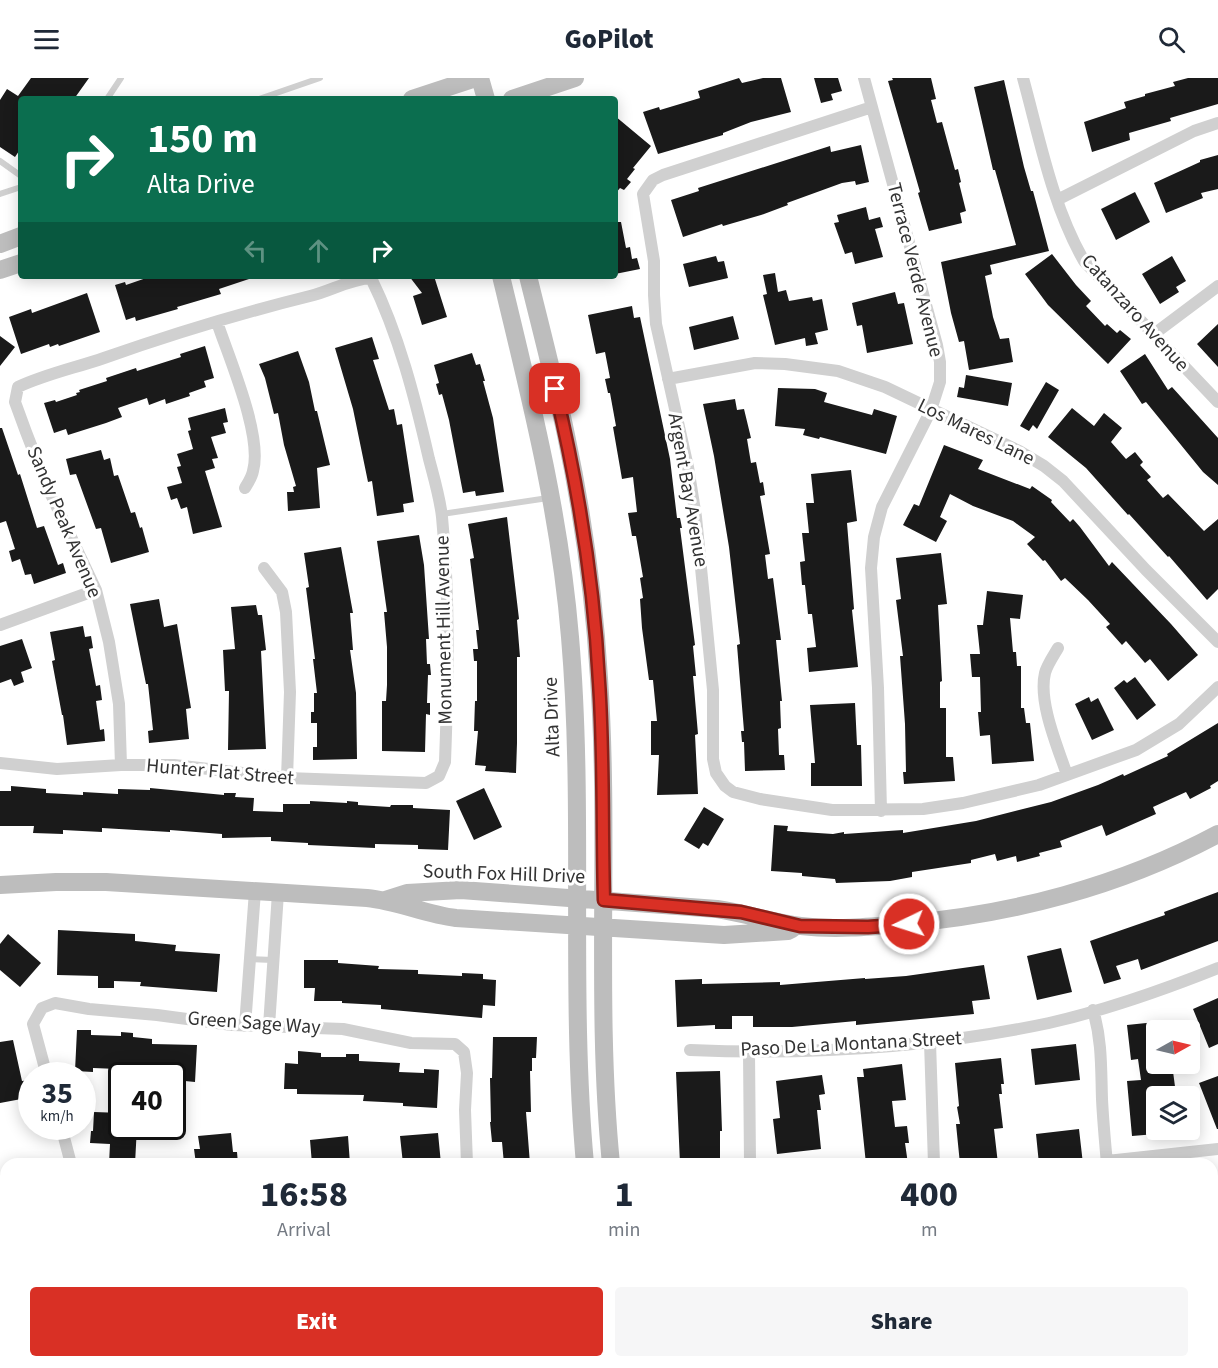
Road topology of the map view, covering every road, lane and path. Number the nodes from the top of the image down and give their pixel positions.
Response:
1 (121, 78) edge
2 (320, 78) edge
3 (478, 78) edge
4 (575, 78) edge
5 (864, 78) edge
6 (1023, 78) edge
7 (456, 87) edge
8 (108, 96) edge
9 (268, 96) edge
10 (423, 96) edge
11 (485, 96) edge
12 (521, 96) edge
13 (872, 107) junction
14 (1218, 123) edge
15 (0, 161) edge
16 (18, 174) edge
17 (18, 188) edge
18 (0, 194) edge
19 (1057, 200) junction
20 (18, 237) edge
21 (0, 244) edge
22 (18, 264) edge
23 (0, 270) edge
24 (358, 279) edge
25 (371, 279) edge
26 (502, 279) edge
27 (529, 279) edge
28 (1218, 286) edge
29 (217, 322) junction
30 (1154, 334) junction
31 (668, 379) junction
32 (1218, 402) edge
33 (931, 410) junction
34 (245, 488) dead end
35 (552, 498) junction
36 (442, 514) junction
37 (264, 568) dead end
38 (96, 590) junction
39 (0, 625) edge
40 (1218, 642) edge
41 (1058, 648) dead end
42 (1218, 687) edge
43 (0, 763) edge
44 (121, 765) junction
45 (1067, 775) junction
46 (439, 776) joint
47 (287, 778) junction
48 (881, 811) junction
49 (1218, 834) edge
50 (0, 885) edge
51 (255, 891) junction
52 (278, 892) junction
53 (577, 899) junction
54 (385, 900) junction
55 (604, 900) junction
56 (577, 926) junction
57 (800, 926) junction
58 (604, 927) junction
59 (251, 959) junction
60 (273, 960) junction
61 (1218, 968) edge
62 (1093, 1010) junction
63 (245, 1026) junction
64 (269, 1026) junction
65 (930, 1042) junction
66 (690, 1050) dead end
67 (748, 1052) junction
68 (43, 1062) edge
69 (65, 1140) edge
70 (1218, 1149) edge
71 (69, 1158) edge
72 (467, 1158) edge
73 (585, 1158) edge
74 (611, 1158) edge
75 (750, 1158) edge
76 (934, 1158) edge
77 (1107, 1158) edge
78 (1141, 1158) edge
79 (951, 1368) edge
80 (957, 1368) edge

1 - 8 lane
2 - 9 lane
3 - 7 main road
3 - 11 main road
4 - 12 main road
5 - 13 street, Terrace Verde Avenue
6 - 19 street, Catanzaro Avenue
7 - 10 main road
13 - 31 street, Argent Bay Avenue
13 - 33 street, Terrace Verde Avenue
14 - 19 street
15 - 16 lane
17 - 18 lane
19 - 30 street, Catanzaro Avenue
20 - 21 main road
22 - 23 main road
24 - 29 street, Monument Hill Avenue
25 - 36 street, Monument Hill Avenue
26 - 35 main road, Alta Drive
27 - 55 main road
28 - 30 street
29 - 34 street
29 - 38 street, Sandy Peak Avenue
30 - 32 street, Catanzaro Avenue
31 - 33 street, Los Mares Lane
31 - 48 street, Argent Bay Avenue
33 - 40 street, Los Mares Lane
33 - 48 street, Terrace Verde Avenue
35 - 36 lane
35 - 53 main road, Alta Drive
36 - 46 street, Monument Hill Avenue
37 - 47 street
38 - 39 street
38 - 44 street, Sandy Peak Avenue
41 - 45 street
42 - 45 street
43 - 44 street, Hunter Flat Street
44 - 47 street, Hunter Flat Street
45 - 48 street
46 - 47 street, Hunter Flat Street
49 - 57 main road, South Fox Hill Drive
50 - 51 main road, South Fox Hill Drive
51 - 52 main road, South Fox Hill Drive
51 - 59 street
52 - 54 main road, South Fox Hill Drive
52 - 60 street
53 - 54 main road, South Fox Hill Drive
53 - 55 main road, South Fox Hill Drive
53 - 56 main road, Alta Drive
54 - 56 main road, South Fox Hill Drive
55 - 57 main road, South Fox Hill Drive
55 - 58 main road
56 - 58 main road, South Fox Hill Drive
56 - 73 main road, Alta Drive
57 - 58 main road, South Fox Hill Drive
58 - 74 main road
59 - 60 lane
59 - 63 street
60 - 64 street
61 - 62 street, Paso De La Montana Street
62 - 65 street, Paso De La Montana Street
62 - 77 street
63 - 64 street, Green Sage Way
63 - 68 street, Green Sage Way
64 - 72 street, Green Sage Way
65 - 67 street, Paso De La Montana Street
65 - 76 street
66 - 67 street, Paso De La Montana Street
67 - 75 street
69 - 71 street
70 - 78 street
79 - 80 street

